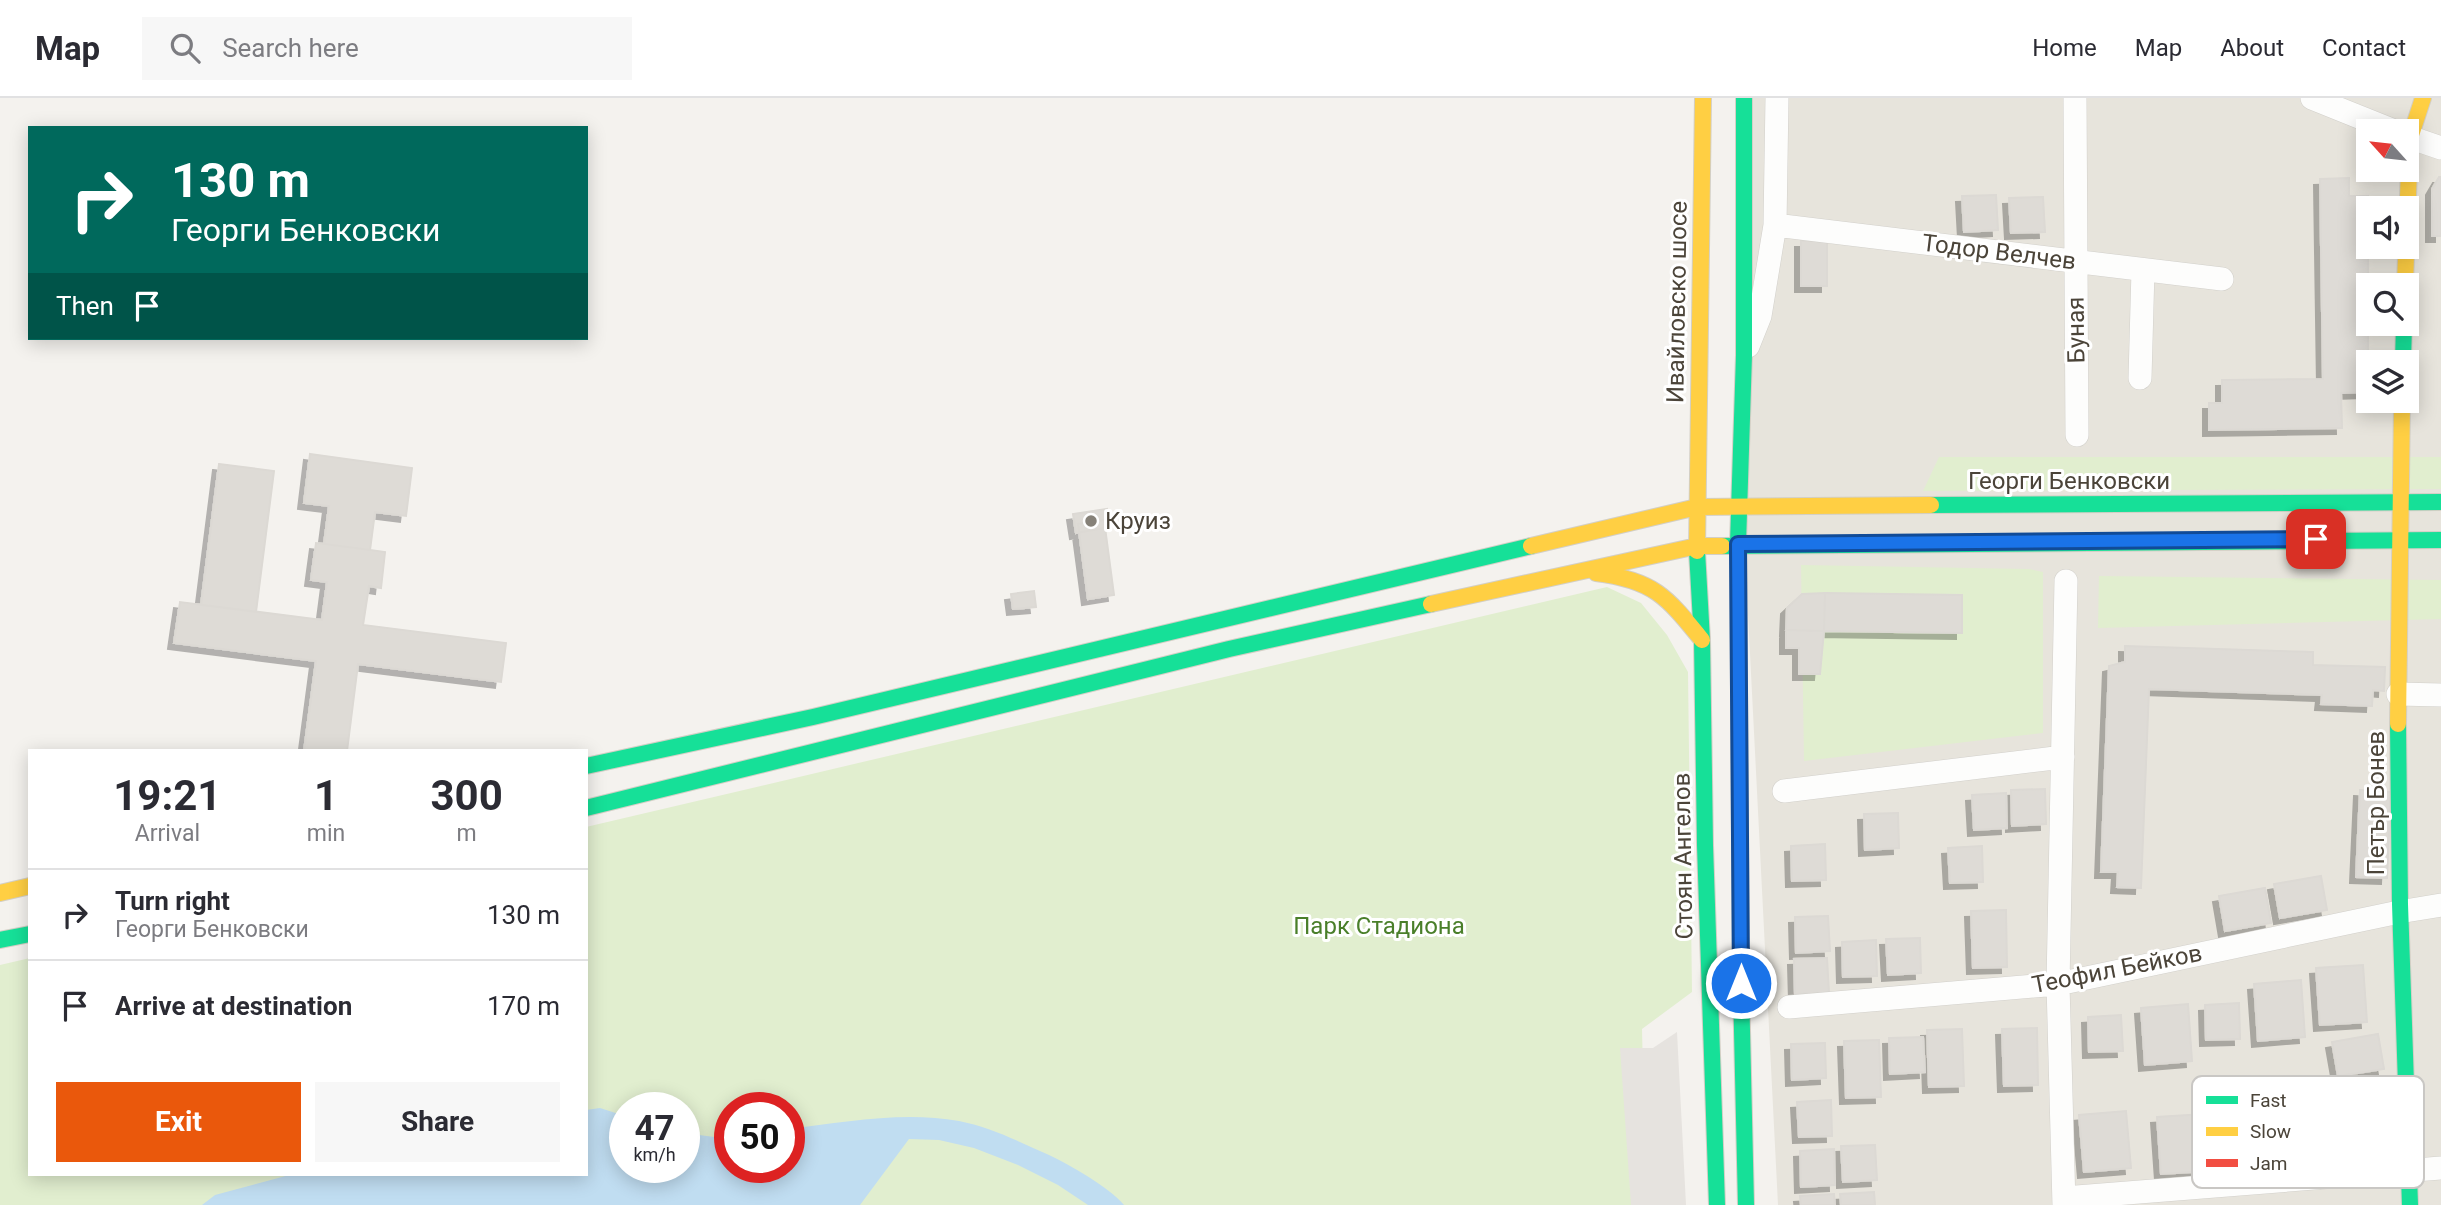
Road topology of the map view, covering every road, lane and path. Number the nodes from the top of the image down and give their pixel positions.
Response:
1 (1703, 98) edge
2 (1744, 98) edge
3 (1777, 98) edge
4 (2075, 98) edge
5 (2312, 98) edge
6 (2423, 98) edge
7 (2364, 119) edge
8 (2412, 119) edge
9 (2419, 140) edge
10 (2441, 148) edge
11 (2404, 182) edge
12 (1775, 225) junction
13 (2075, 261) junction
14 (2143, 270) junction
15 (2405, 273) edge
16 (2222, 279) dead end
17 (1744, 355) junction
18 (2140, 378) dead end
19 (2402, 413) edge
20 (2077, 435) dead end
21 (2399, 501) junction
22 (2441, 502) edge
23 (1697, 507) junction
24 (1740, 507) junction
25 (2399, 539) junction
26 (2441, 540) edge
27 (1738, 544) junction
28 (1697, 546) junction
29 (1579, 571) junction
30 (2066, 581) dead end
31 (1702, 640) junction
32 (2398, 694) junction
33 (2441, 695) edge
34 (2063, 757) junction
35 (588, 766) edge
36 (1784, 791) dead end
37 (588, 808) edge
38 (28, 886) edge
39 (0, 893) edge
40 (2441, 905) edge
41 (2399, 912) junction
42 (28, 933) edge
43 (0, 940) edge
44 (2058, 984) junction
45 (1789, 1007) dead end
46 (2405, 1076) edge
47 (2214, 1188) edge
48 (2064, 1202) edge
49 (1717, 1205) edge
50 (1746, 1205) edge

1 - 23 main road, Ивайловско шосе
2 - 17 main road
3 - 12 street
4 - 13 street, Буная
5 - 7 street
6 - 8 main road
9 - 10 street
11 - 15 main road
12 - 13 street, Тодор Велчев
12 - 17 street
13 - 14 street, Тодор Велчев
13 - 20 street, Буная
14 - 16 street, Тодор Велчев
14 - 18 street
17 - 24 main road
19 - 21 main road, Петър Бонев
21 - 22 main road, Георги Бенковски
21 - 24 main road, Георги Бенковски
21 - 25 main road, Петър Бонев
23 - 24 main road, Георги Бенковски
23 - 28 main road, Стоян Ангелов
23 - 35 main road, Георги Бенковски
24 - 27 main road
25 - 26 main road
25 - 27 main road
25 - 32 main road, Петър Бонев
27 - 28 main road
27 - 50 main road
28 - 29 main road
28 - 31 main road, Стоян Ангелов
29 - 31 main road
29 - 37 main road
30 - 34 street
31 - 49 main road, Стоян Ангелов
32 - 33 street
32 - 41 main road, Петър Бонев
34 - 36 street
34 - 44 street
38 - 39 main road
40 - 41 street, Теофил Бейков
41 - 44 street, Теофил Бейков
41 - 46 main road, Петър Бонев
42 - 43 main road
44 - 45 street, Теофил Бейков
44 - 48 street
47 - 48 street

